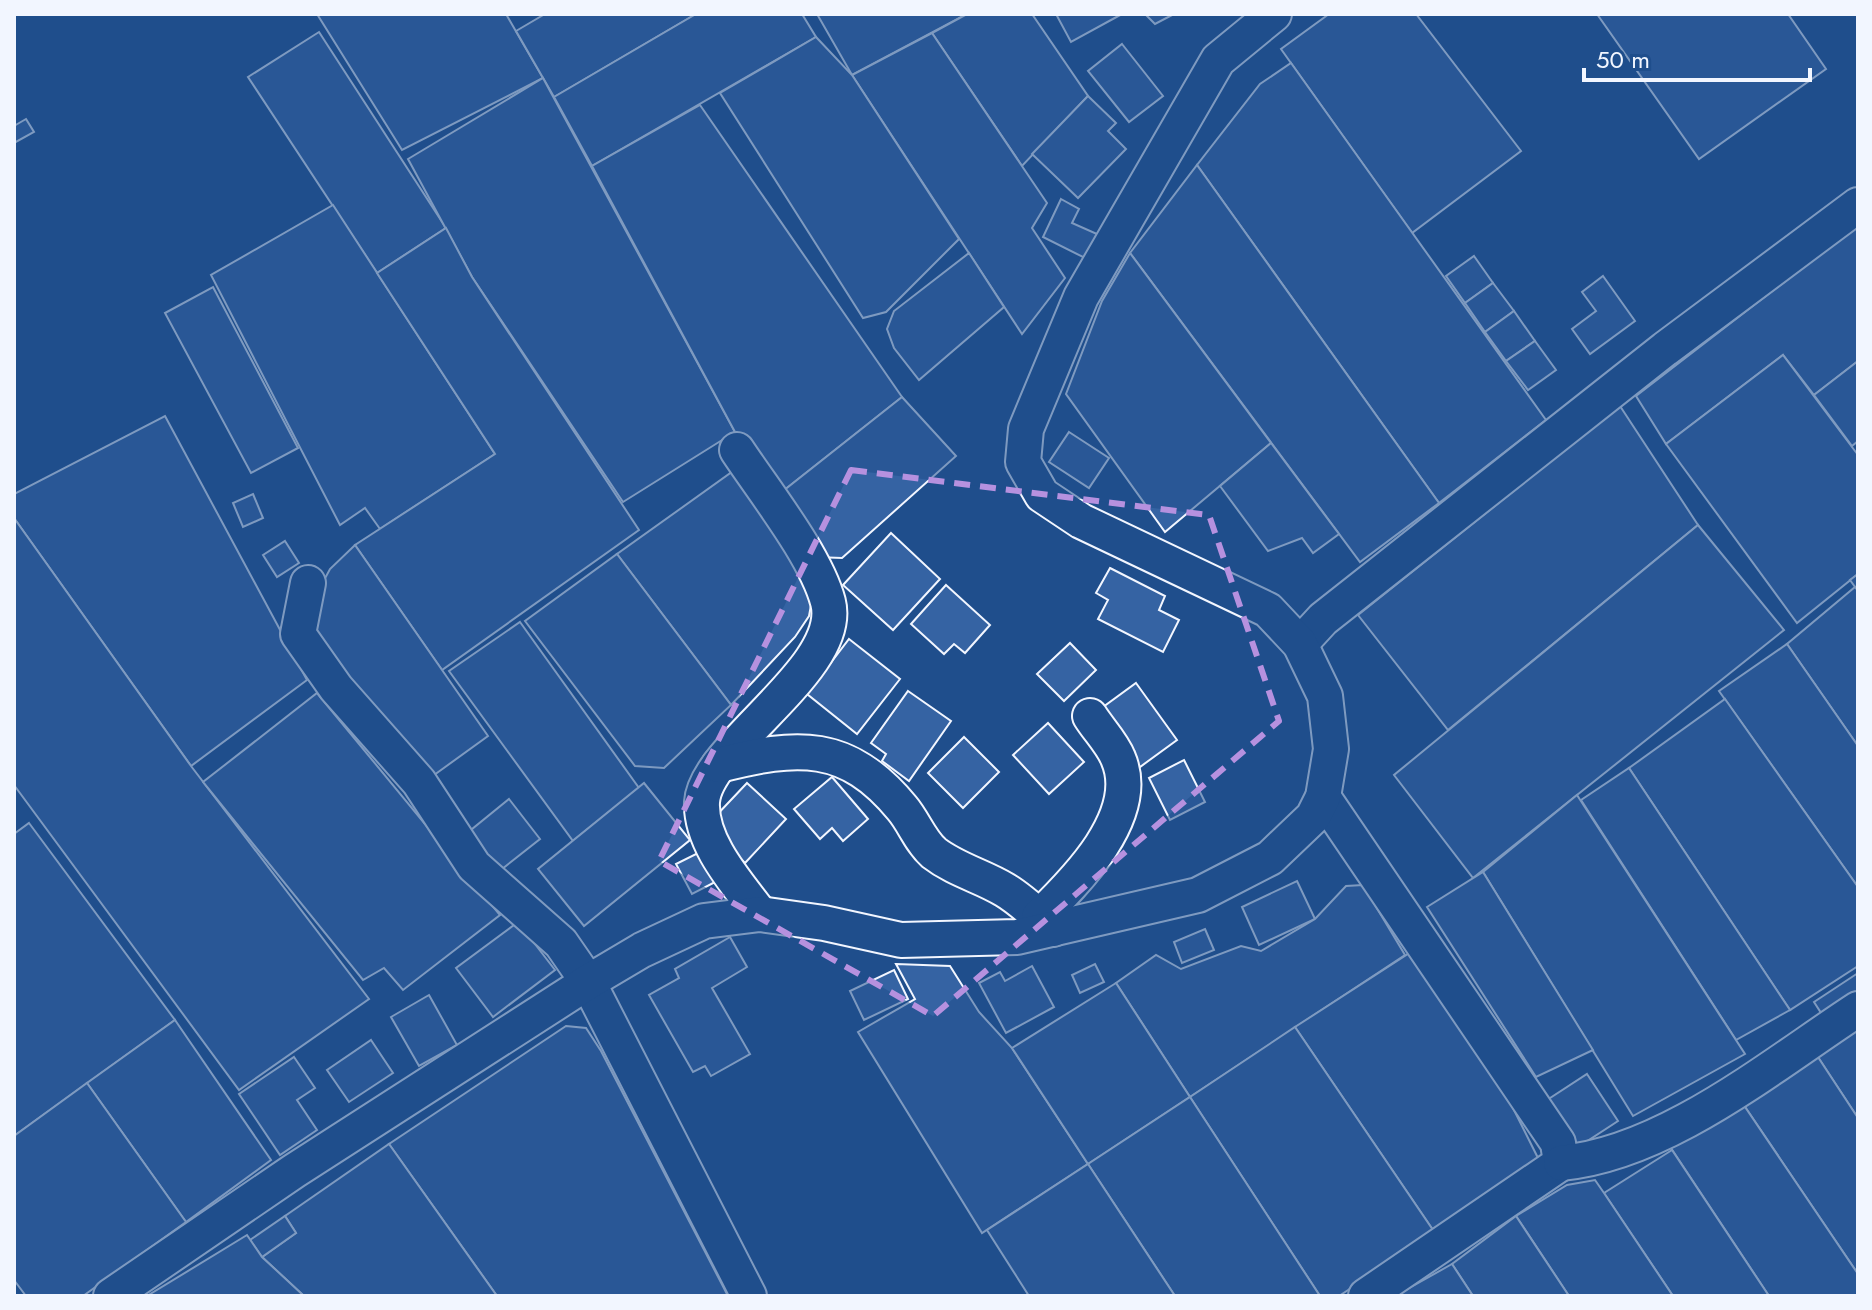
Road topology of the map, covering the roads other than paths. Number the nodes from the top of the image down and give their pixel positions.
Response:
1 (1274, 14) edge
2 (1858, 205) edge
3 (737, 450) dead end
4 (308, 583) dead end
5 (1300, 644) junction
6 (1090, 716) dead end
7 (719, 765) junction
8 (1323, 797) junction
9 (760, 914) junction
10 (1046, 923) junction
11 (588, 982) junction
12 (1858, 1009) edge
13 (1561, 1163) junction
14 (111, 1296) edge
15 (749, 1296) edge
16 (1366, 1296) edge

1 - 5 street
2 - 5 street
3 - 7 street
4 - 11 street
5 - 8 street
6 - 10 street
7 - 9 street
7 - 10 street
8 - 10 street
8 - 13 street
9 - 10 street
9 - 11 street
11 - 14 street
11 - 15 street
12 - 13 street
13 - 16 street

